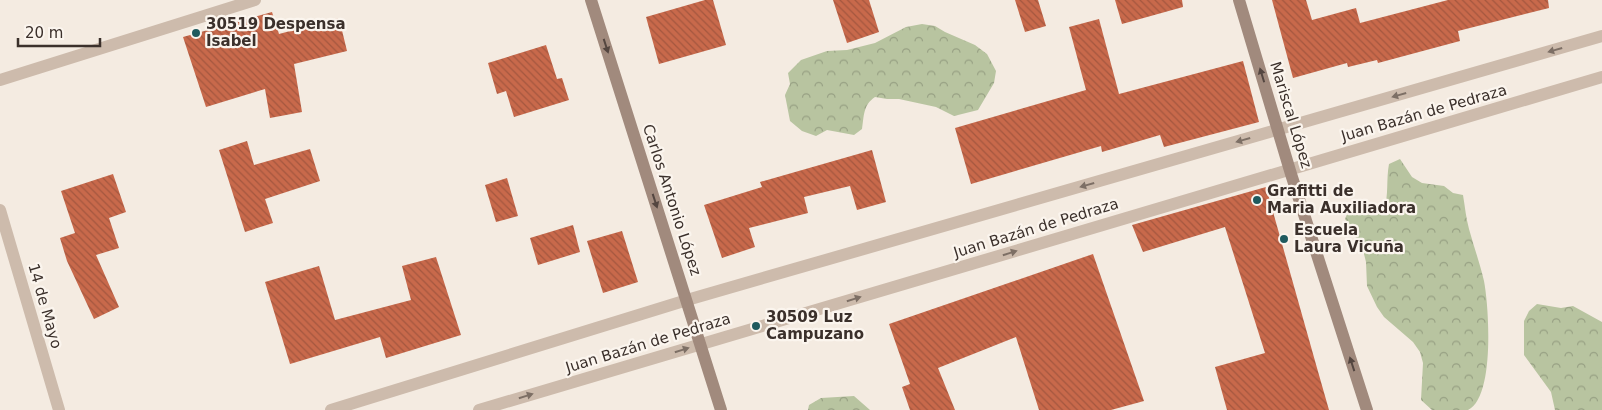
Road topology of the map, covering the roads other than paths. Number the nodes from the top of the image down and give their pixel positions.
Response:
1 (254, 0) edge
2 (591, 0) edge
3 (1239, 0) edge
4 (1602, 36) edge
5 (1602, 77) edge
6 (0, 80) edge
7 (1278, 130) junction
8 (1290, 170) junction
9 (0, 210) edge
10 (687, 300) junction
11 (701, 344) junction
12 (59, 410) edge
13 (331, 410) edge
14 (479, 410) edge
15 (721, 410) edge
16 (1367, 410) edge

1 - 6 street
2 -> 10 main road, Carlos Antonio López
7 -> 3 main road, Mariscal López
4 -> 7 street
5 - 8 street, Juan Bazán de Pedraza
7 - 8 main road, Mariscal López
7 -> 10 street
11 -> 8 street, Juan Bazán de Pedraza
16 -> 8 main road, Mariscal López
9 - 12 street, 14 de Mayo
10 - 11 main road, Carlos Antonio López
10 - 13 street
14 -> 11 street, Juan Bazán de Pedraza
11 - 15 main road, Carlos Antonio López

